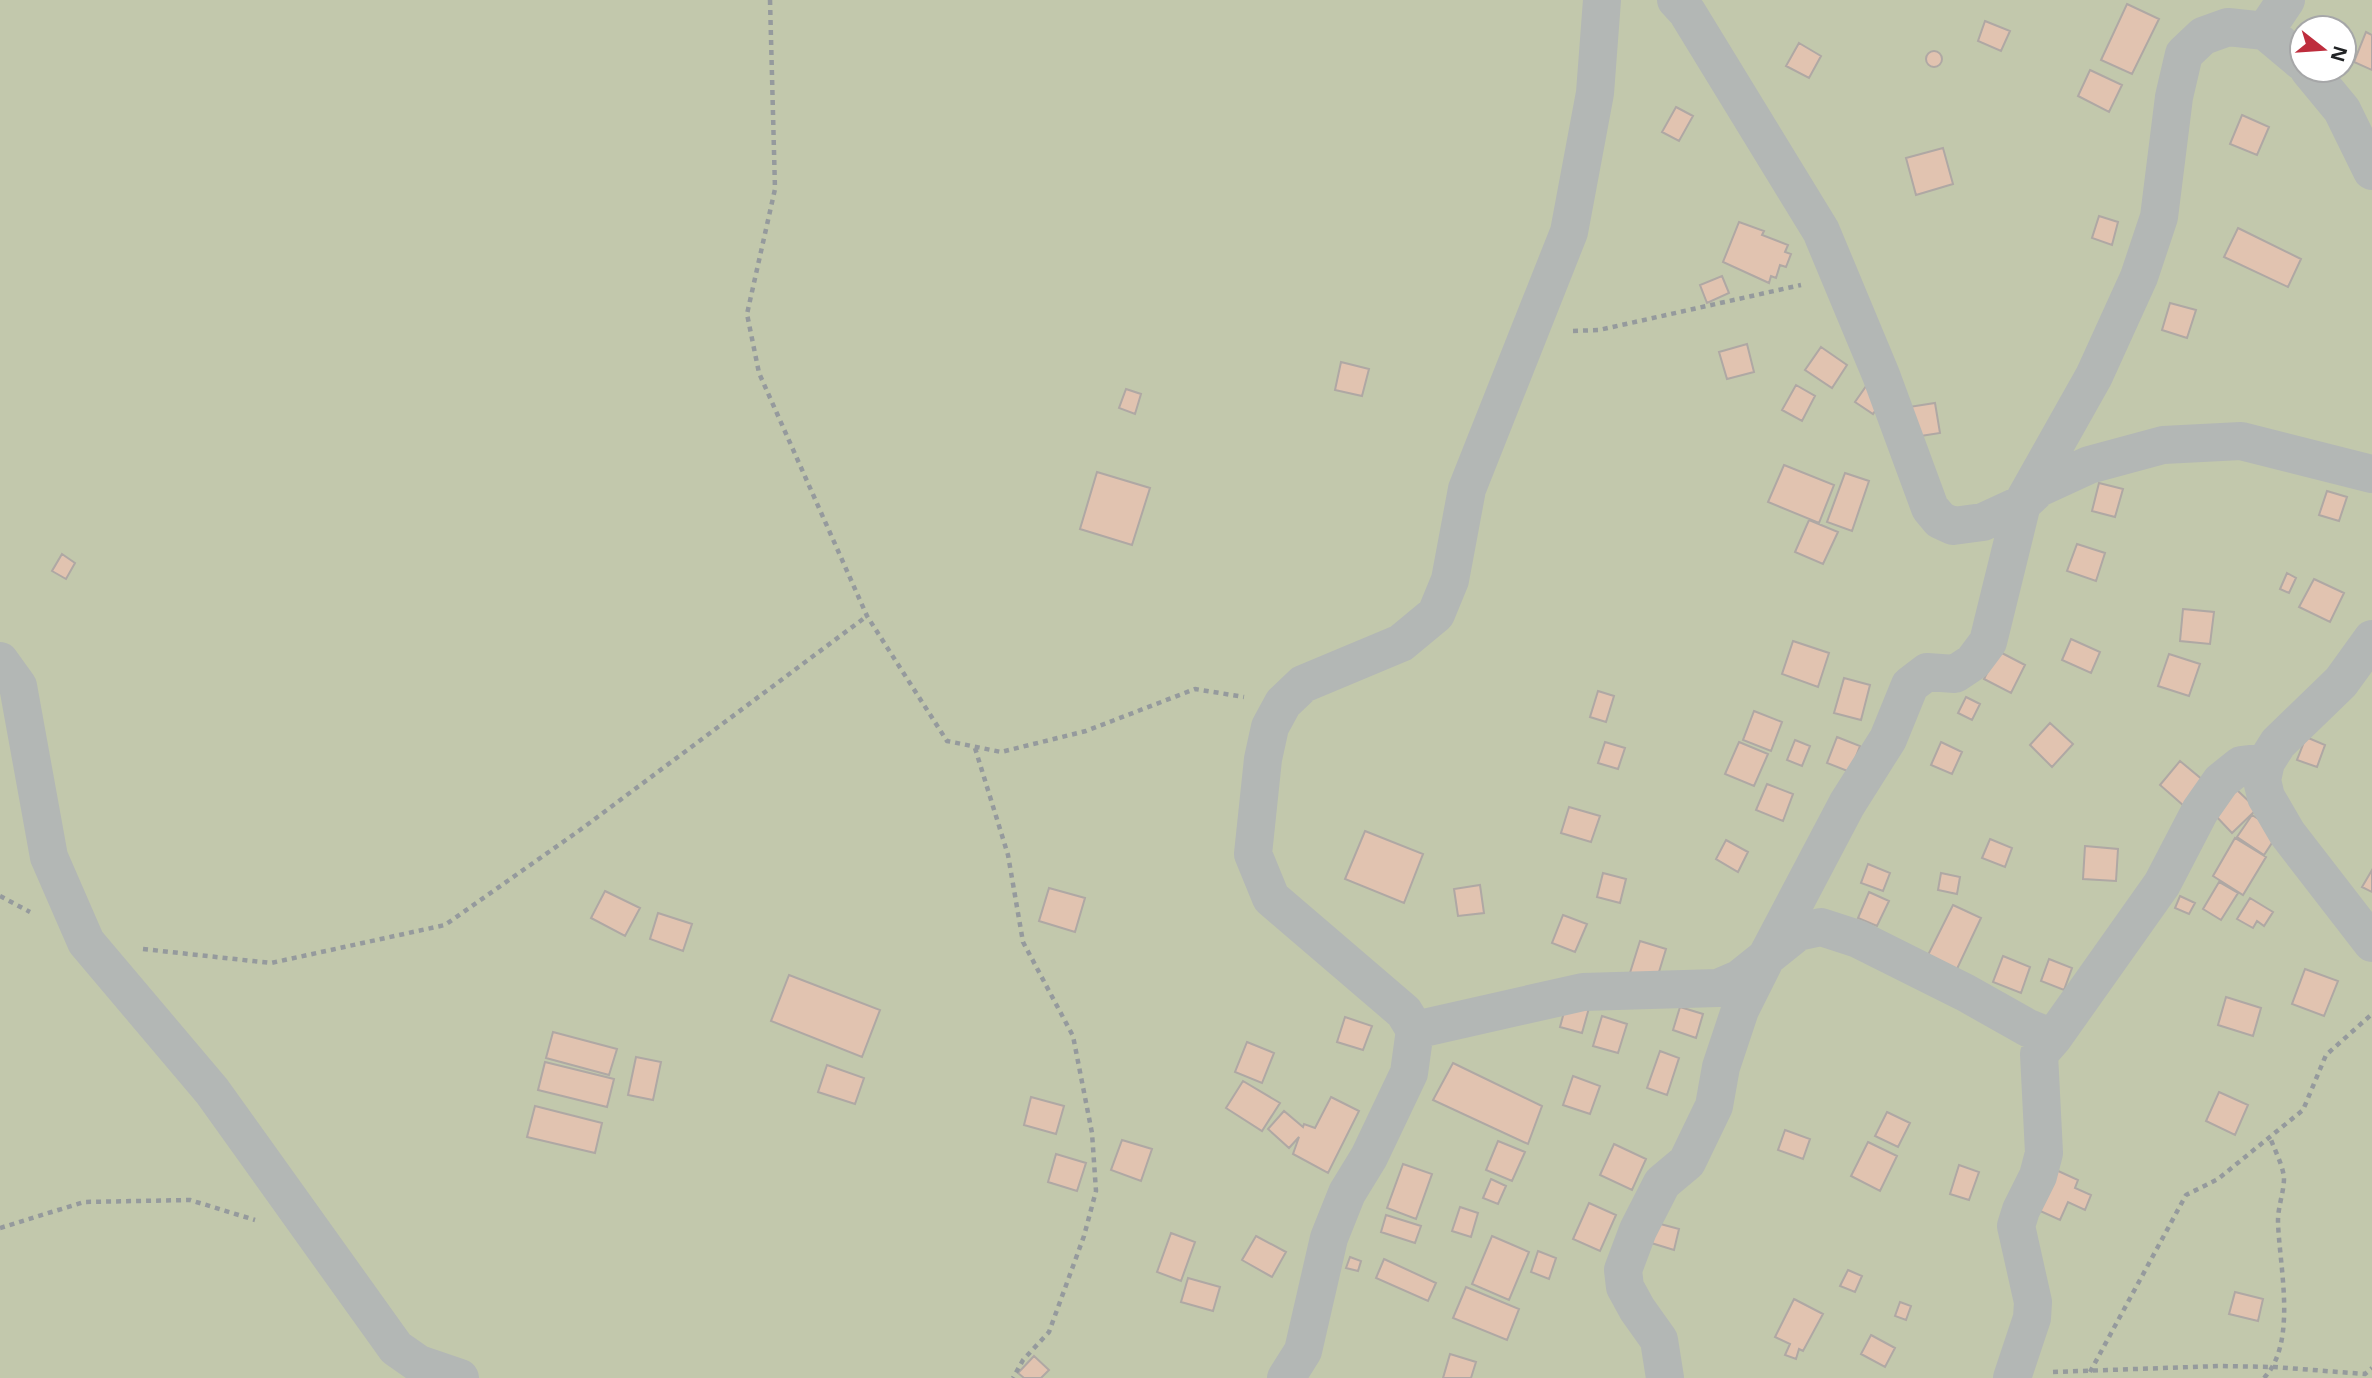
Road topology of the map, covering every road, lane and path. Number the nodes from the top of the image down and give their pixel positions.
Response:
1 (770, 0) edge
2 (1602, 0) edge
3 (1676, 0) edge
4 (2286, 0) edge
5 (2265, 31) junction
6 (2288, 50) edge
7 (2321, 84) edge
8 (2372, 170) edge
9 (1839, 276) junction
10 (1530, 332) junction
11 (2372, 474) edge
12 (2022, 504) junction
13 (867, 616) junction
14 (2372, 639) edge
15 (0, 661) edge
16 (1283, 703) junction
17 (974, 747) junction
18 (2266, 762) junction
19 (86, 942) junction
20 (2372, 943) edge
21 (1768, 954) junction
22 (2372, 1014) edge
23 (1415, 1030) junction
24 (2053, 1038) junction
25 (2270, 1137) junction
26 (256, 1220) dead end
27 (0, 1228) edge
28 (2274, 1367) junction
29 (2372, 1368) edge
30 (2091, 1372) junction
31 (2013, 1375) edge
32 (460, 1378) edge
33 (1013, 1378) edge
34 (1286, 1378) edge
35 (1665, 1378) edge
36 (2264, 1378) edge

1 - 13 path
2 - 10 street
3 - 9 street
4 - 5 street
5 - 6 street
5 - 12 street
7 - 8 street
9 - 10 path
9 - 12 street
10 - 16 street
11 - 12 street
12 - 21 street
13 - 17 path
13 - 19 path
14 - 18 street
15 - 19 street
16 - 17 path
16 - 23 street
17 - 33 path
18 - 20 street
18 - 24 street
19 - 32 street
21 - 23 street
21 - 24 street
21 - 35 street
22 - 25 path
23 - 34 street
24 - 31 street
25 - 28 path
25 - 30 path
26 - 27 path
28 - 29 path
28 - 30 path
28 - 36 path
30 - 31 path

